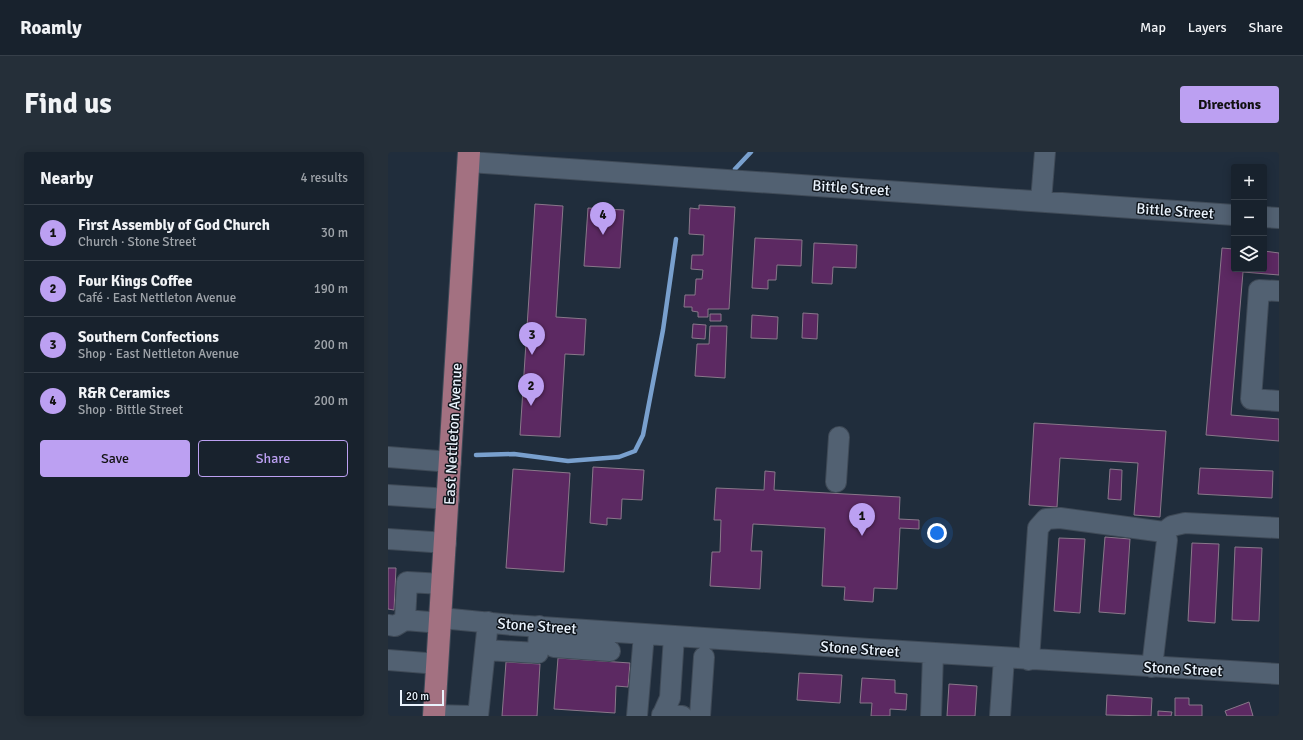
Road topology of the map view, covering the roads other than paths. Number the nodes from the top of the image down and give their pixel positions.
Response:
1 (1044, 152) edge
2 (469, 157) edge
3 (1041, 201) junction
4 (1231, 215) edge
5 (1267, 217) edge
6 (1279, 218) edge
7 (1279, 291) edge
8 (1279, 401) edge
9 (839, 437) dead end
10 (388, 457) edge
11 (451, 462) junction
12 (836, 482) dead end
13 (388, 495) edge
14 (449, 499) junction
15 (1279, 528) edge
16 (1164, 532) junction
17 (388, 539) edge
18 (446, 543) junction
19 (444, 584) junction
20 (441, 620) junction
21 (488, 622) junction
22 (396, 623) edge
23 (644, 634) junction
24 (674, 636) junction
25 (547, 637) junction
26 (485, 650) junction
27 (610, 651) dead end
28 (933, 654) junction
29 (704, 657) dead end
30 (1004, 658) junction
31 (388, 660) edge
32 (1029, 660) junction
33 (438, 664) junction
34 (1152, 667) junction
35 (1279, 674) edge
36 (662, 715) edge
37 (434, 716) edge
38 (472, 716) edge
39 (478, 716) edge
40 (637, 716) edge
41 (682, 716) edge
42 (700, 716) edge
43 (931, 716) edge
44 (1000, 716) edge

1 - 3 street
2 - 3 street, Bittle Street
2 - 11 main road, East Nettleton Avenue
3 - 4 street, Bittle Street
5 - 6 street
7 - 8 street
9 - 12 street
10 - 11 street
11 - 14 main road, East Nettleton Avenue
13 - 14 street
14 - 18 main road, East Nettleton Avenue
15 - 16 street
16 - 32 street
16 - 34 street
17 - 18 street
18 - 19 main road, East Nettleton Avenue
19 - 20 main road, East Nettleton Avenue
19 - 22 street
20 - 21 street, Stone Street
20 - 22 street, Stone Street
20 - 33 main road, East Nettleton Avenue
21 - 25 street, Stone Street
21 - 26 street
23 - 24 street, Stone Street
23 - 25 street, Stone Street
23 - 40 street
24 - 28 street, Stone Street
24 - 36 street
25 - 26 street
25 - 27 street
26 - 39 street
28 - 30 street, Stone Street
28 - 43 street
29 - 42 street
30 - 32 street, Stone Street
30 - 44 street
31 - 33 street
32 - 34 street, Stone Street
33 - 37 main road, East Nettleton Avenue
34 - 35 street, Stone Street
36 - 41 street
37 - 38 street

